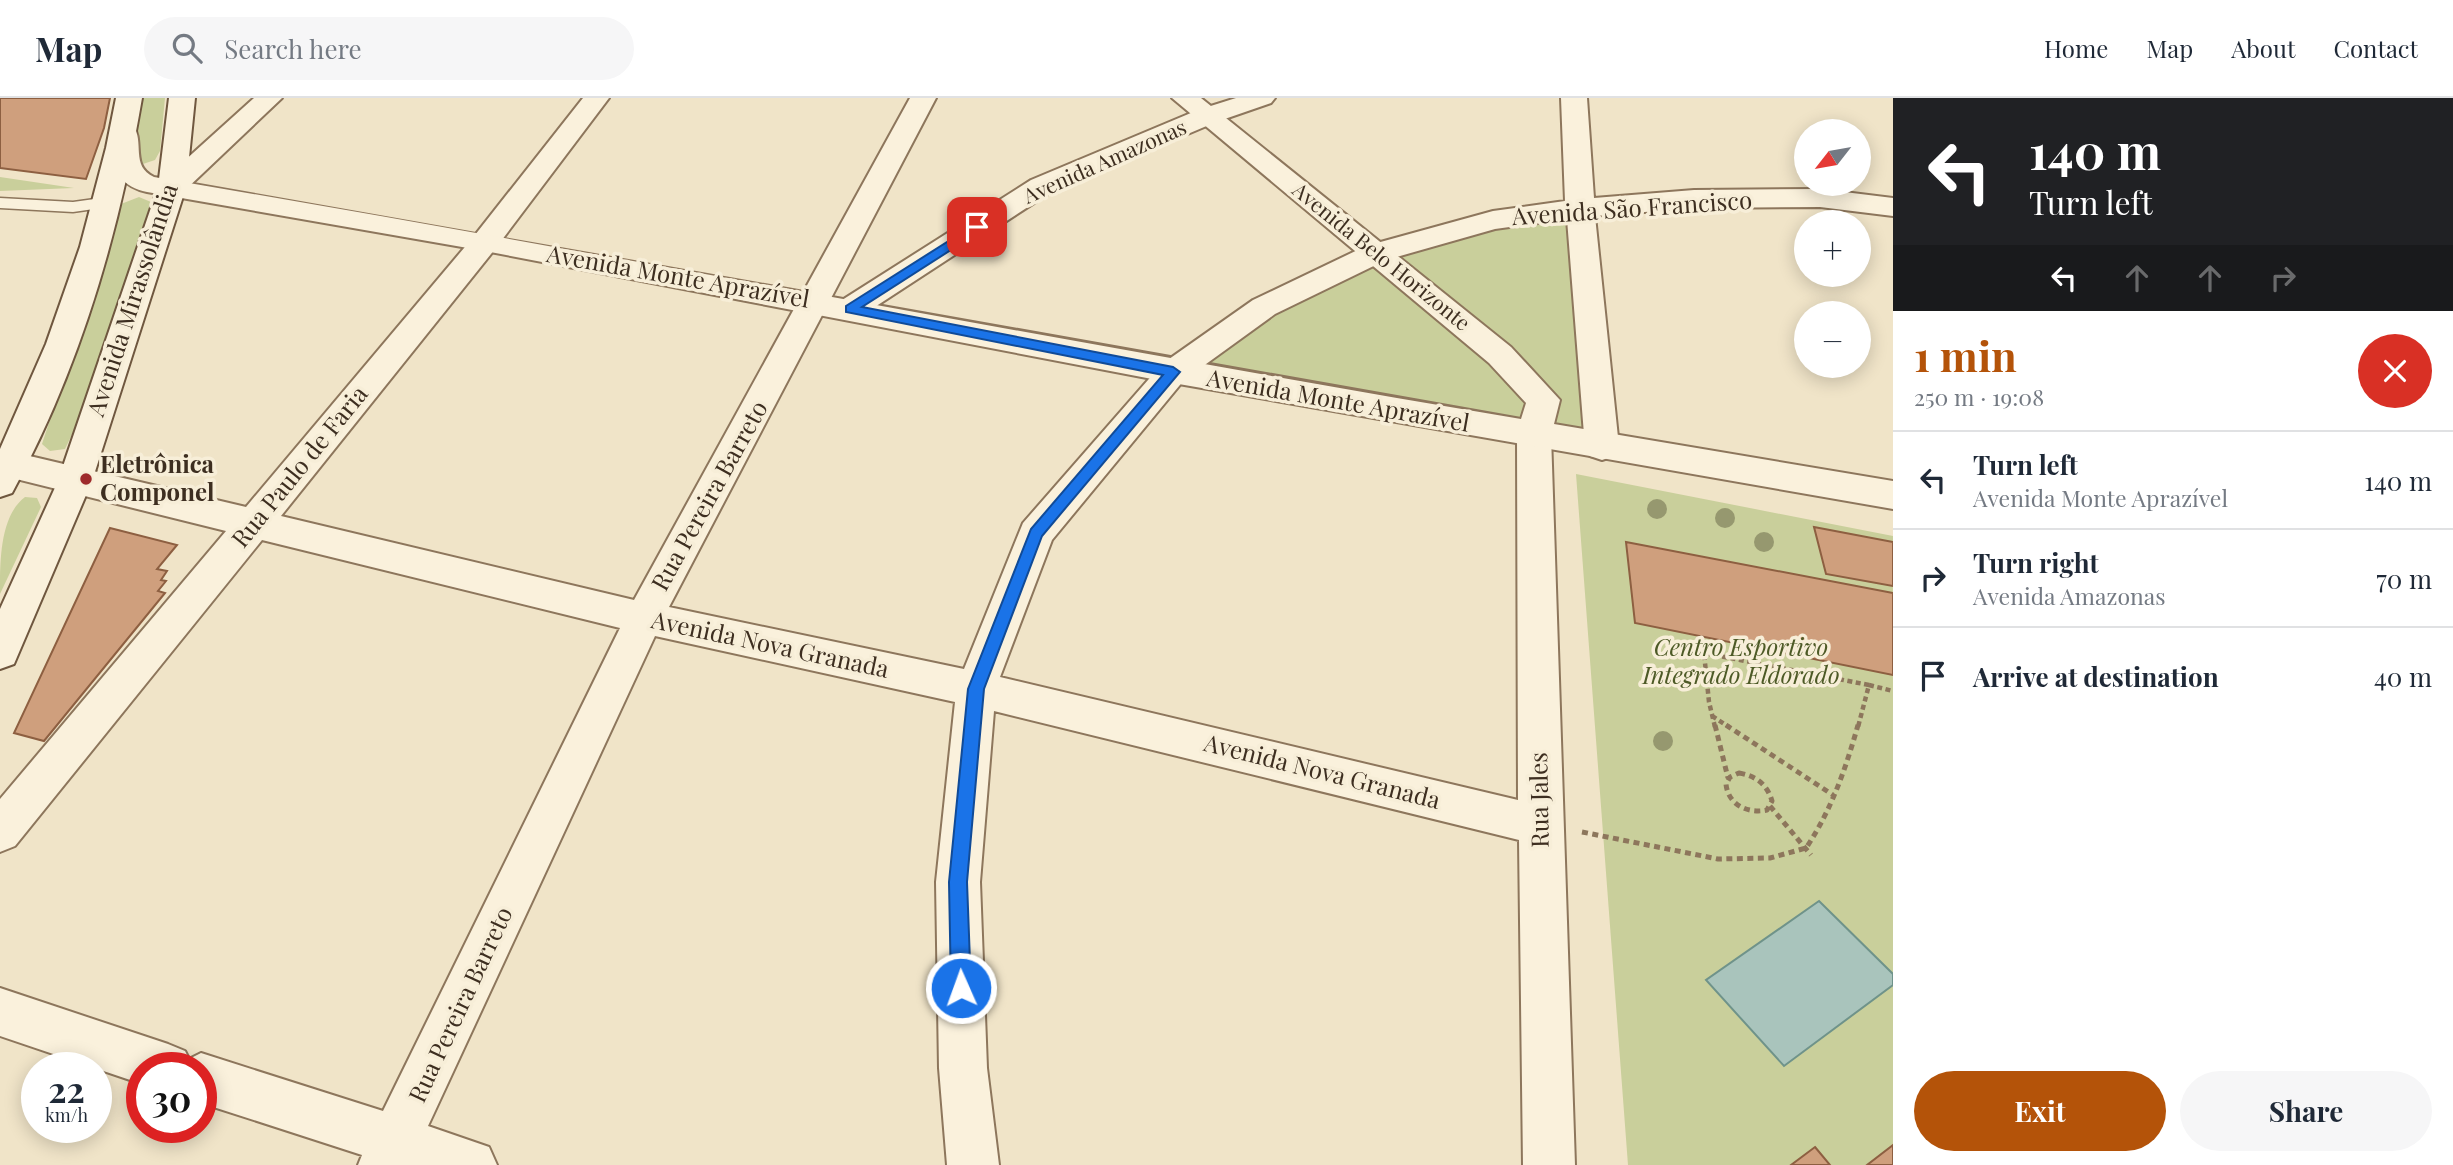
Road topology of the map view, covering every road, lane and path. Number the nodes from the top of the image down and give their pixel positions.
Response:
1 (129, 98) edge
2 (182, 98) edge
3 (269, 98) edge
4 (596, 98) edge
5 (923, 98) edge
6 (1574, 98) edge
7 (1257, 99) edge
8 (1196, 107) edge
9 (124, 131) junction
10 (172, 187) junction
11 (109, 202) junction
12 (0, 204) edge
13 (1893, 207) edge
14 (1580, 208) junction
15 (485, 242) junction
16 (1376, 253) junction
17 (833, 306) junction
18 (1173, 372) junction
19 (1534, 435) junction
20 (1602, 447) junction
21 (3, 470) edge
22 (75, 481) junction
23 (1893, 495) edge
24 (255, 522) junction
25 (644, 618) junction
26 (0, 652) edge
27 (1869, 685) junction
28 (976, 689) junction
29 (1893, 691) edge
30 (1712, 716) junction
31 (1728, 778) junction
32 (1833, 794) junction
33 (1770, 806) junction
34 (1540, 825) junction
35 (0, 832) edge
36 (1601, 836) dead end
37 (1806, 848) junction
38 (1811, 855) dead end
39 (0, 1012) edge
40 (126, 1054) edge
41 (217, 1085) edge
42 (392, 1157) edge
43 (471, 1165) edge
44 (973, 1165) edge
45 (1549, 1165) edge

1 - 9 street, Avenida Mirassolândia
2 - 10 street, Avenida Mirassolândia
3 - 10 street
4 - 15 street, Rua Paulo de Faria
5 - 17 street, Rua Pereira Barreto
6 - 14 street
7 - 8 street, Avenida Amazonas
8 - 16 street, Avenida Belo Horizonte
8 - 17 street, Avenida Amazonas
9 - 10 street, Avenida Monte Aprazível
9 - 11 street, Avenida Mirassolândia
10 - 15 street, Avenida Monte Aprazível
10 - 22 street, Avenida Mirassolândia
11 - 12 lane
11 - 21 street, Avenida Mirassolândia
13 - 14 street, Avenida São Francisco
14 - 16 street, Avenida São Francisco
14 - 20 street
15 - 17 street, Avenida Monte Aprazível
15 - 24 street, Rua Paulo de Faria
16 - 18 street, Avenida São Francisco
16 - 19 street, Avenida Belo Horizonte
17 - 18 street, Avenida Monte Aprazível
17 - 25 street, Rua Pereira Barreto
18 - 19 street, Avenida Monte Aprazível
18 - 28 street, Avenida São Francisco
19 - 20 street, Avenida Monte Aprazível
19 - 34 street, Rua Jales
20 - 23 street, Avenida Monte Aprazível
21 - 22 street, Avenida Nova Granada
22 - 24 street, Avenida Nova Granada
22 - 26 street, Avenida Mirassolândia
24 - 25 street, Avenida Nova Granada
24 - 35 street, Rua Paulo de Faria
25 - 28 street, Avenida Nova Granada
25 - 42 street, Rua Pereira Barreto
27 - 29 path
27 - 30 path
27 - 32 path
28 - 34 street, Avenida Nova Granada
28 - 44 street, Avenida São Francisco
30 - 31 path
30 - 32 path
31 - 33 path
31 - 33 path
32 - 37 path
33 - 37 path
34 - 45 street, Rua Jales
36 - 37 path
37 - 38 path
39 - 40 street
41 - 42 street
42 - 43 street

